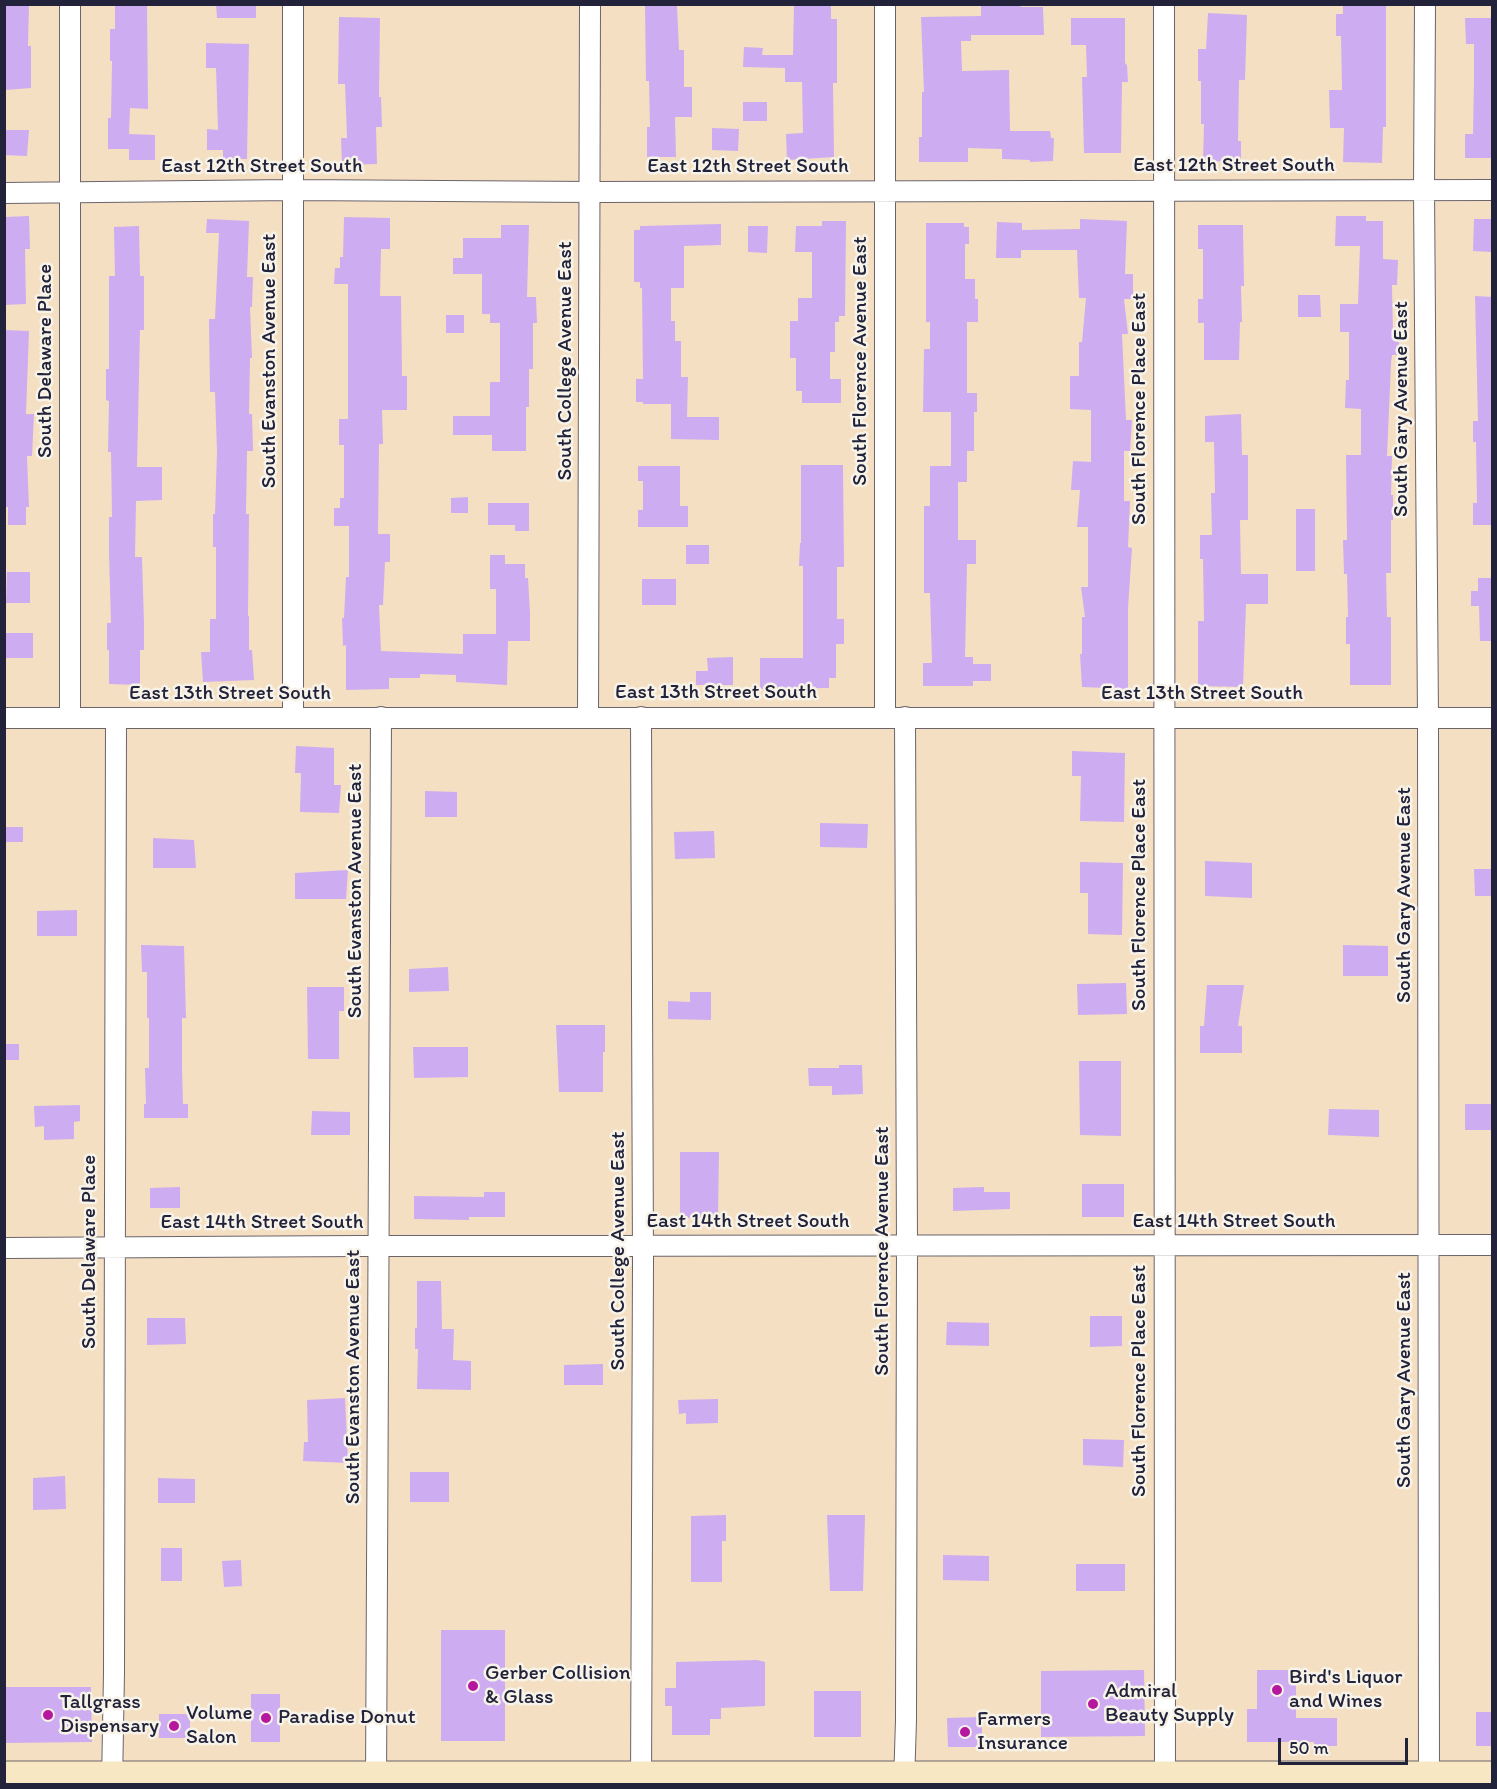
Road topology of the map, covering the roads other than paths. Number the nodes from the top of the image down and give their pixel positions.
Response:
1 (70, 4) edge
2 (293, 4) edge
3 (590, 4) edge
4 (885, 4) edge
5 (1164, 4) edge
6 (1425, 4) edge
7 (294, 190) junction
8 (885, 190) junction
9 (1164, 190) junction
10 (1424, 190) junction
11 (1492, 190) edge
12 (590, 192) junction
13 (4, 193) edge
14 (70, 193) junction
15 (293, 717) junction
16 (381, 717) junction
17 (641, 717) junction
18 (885, 717) junction
19 (905, 717) junction
20 (4, 718) edge
21 (69, 718) junction
22 (588, 718) junction
23 (1428, 718) junction
24 (1492, 718) edge
25 (116, 719) junction
26 (1164, 719) junction
27 (1429, 1245) junction
28 (1492, 1245) edge
29 (378, 1246) junction
30 (643, 1246) junction
31 (907, 1246) junction
32 (1164, 1246) junction
33 (4, 1248) edge
34 (114, 1248) junction
35 (4, 1775) edge
36 (1492, 1775) edge
37 (376, 1779) edge
38 (641, 1779) edge
39 (112, 1780) edge
40 (904, 1780) edge
41 (1165, 1780) edge
42 (1429, 1780) edge

1 - 14 street, South Delaware Place
2 - 7 street, South Evanston Avenue East
3 - 12 street, South College Avenue East
4 - 8 street, South Florence Avenue East
5 - 9 street, South Florence Place East
6 - 10 street, South Gary Avenue East
7 - 12 street, East 12th Street South
7 - 14 street, East 12th Street South
7 - 15 street, South Evanston Avenue East
8 - 9 street, East 12th Street South
8 - 12 street, East 12th Street South
8 - 18 street, South Florence Avenue East
9 - 10 street, East 12th Street South
9 - 26 street, South Florence Place East
10 - 11 street, East 12th Street South
10 - 23 street, South Gary Avenue East
12 - 22 street, South College Avenue East
13 - 14 street, East 12th Street South
14 - 21 street, South Delaware Place
15 - 16 street, East 13th Street South
15 - 25 street, East 13th Street South
16 - 22 street, East 13th Street South
16 - 29 street, South Evanston Avenue East
17 - 18 street, East 13th Street South
17 - 22 street, East 13th Street South
17 - 30 street, South College Avenue East
18 - 19 street, East 13th Street South
19 - 26 street, East 13th Street South
19 - 31 street, South Florence Avenue East
20 - 21 street, East 13th Street South
21 - 25 street, East 13th Street South
23 - 24 street, East 13th Street South
23 - 26 street, East 13th Street South
23 - 27 street, South Gary Avenue East
25 - 34 street, South Delaware Place
26 - 32 street, South Florence Place East
27 - 28 street, East 14th Street South
27 - 32 street, East 14th Street South
27 - 42 street, South Gary Avenue East
29 - 30 street, East 14th Street South
29 - 34 street, East 14th Street South
29 - 37 street, South Evanston Avenue East
30 - 31 street, East 14th Street South
30 - 38 street, South College Avenue East
31 - 32 street, East 14th Street South
31 - 40 street, South Florence Avenue East
32 - 41 street, South Florence Place East
33 - 34 street, East 14th Street South
34 - 39 street, South Delaware Place
35 - 39 main road
36 - 42 main road
37 - 38 main road
37 - 39 main road
38 - 40 main road
40 - 41 main road
41 - 42 main road

